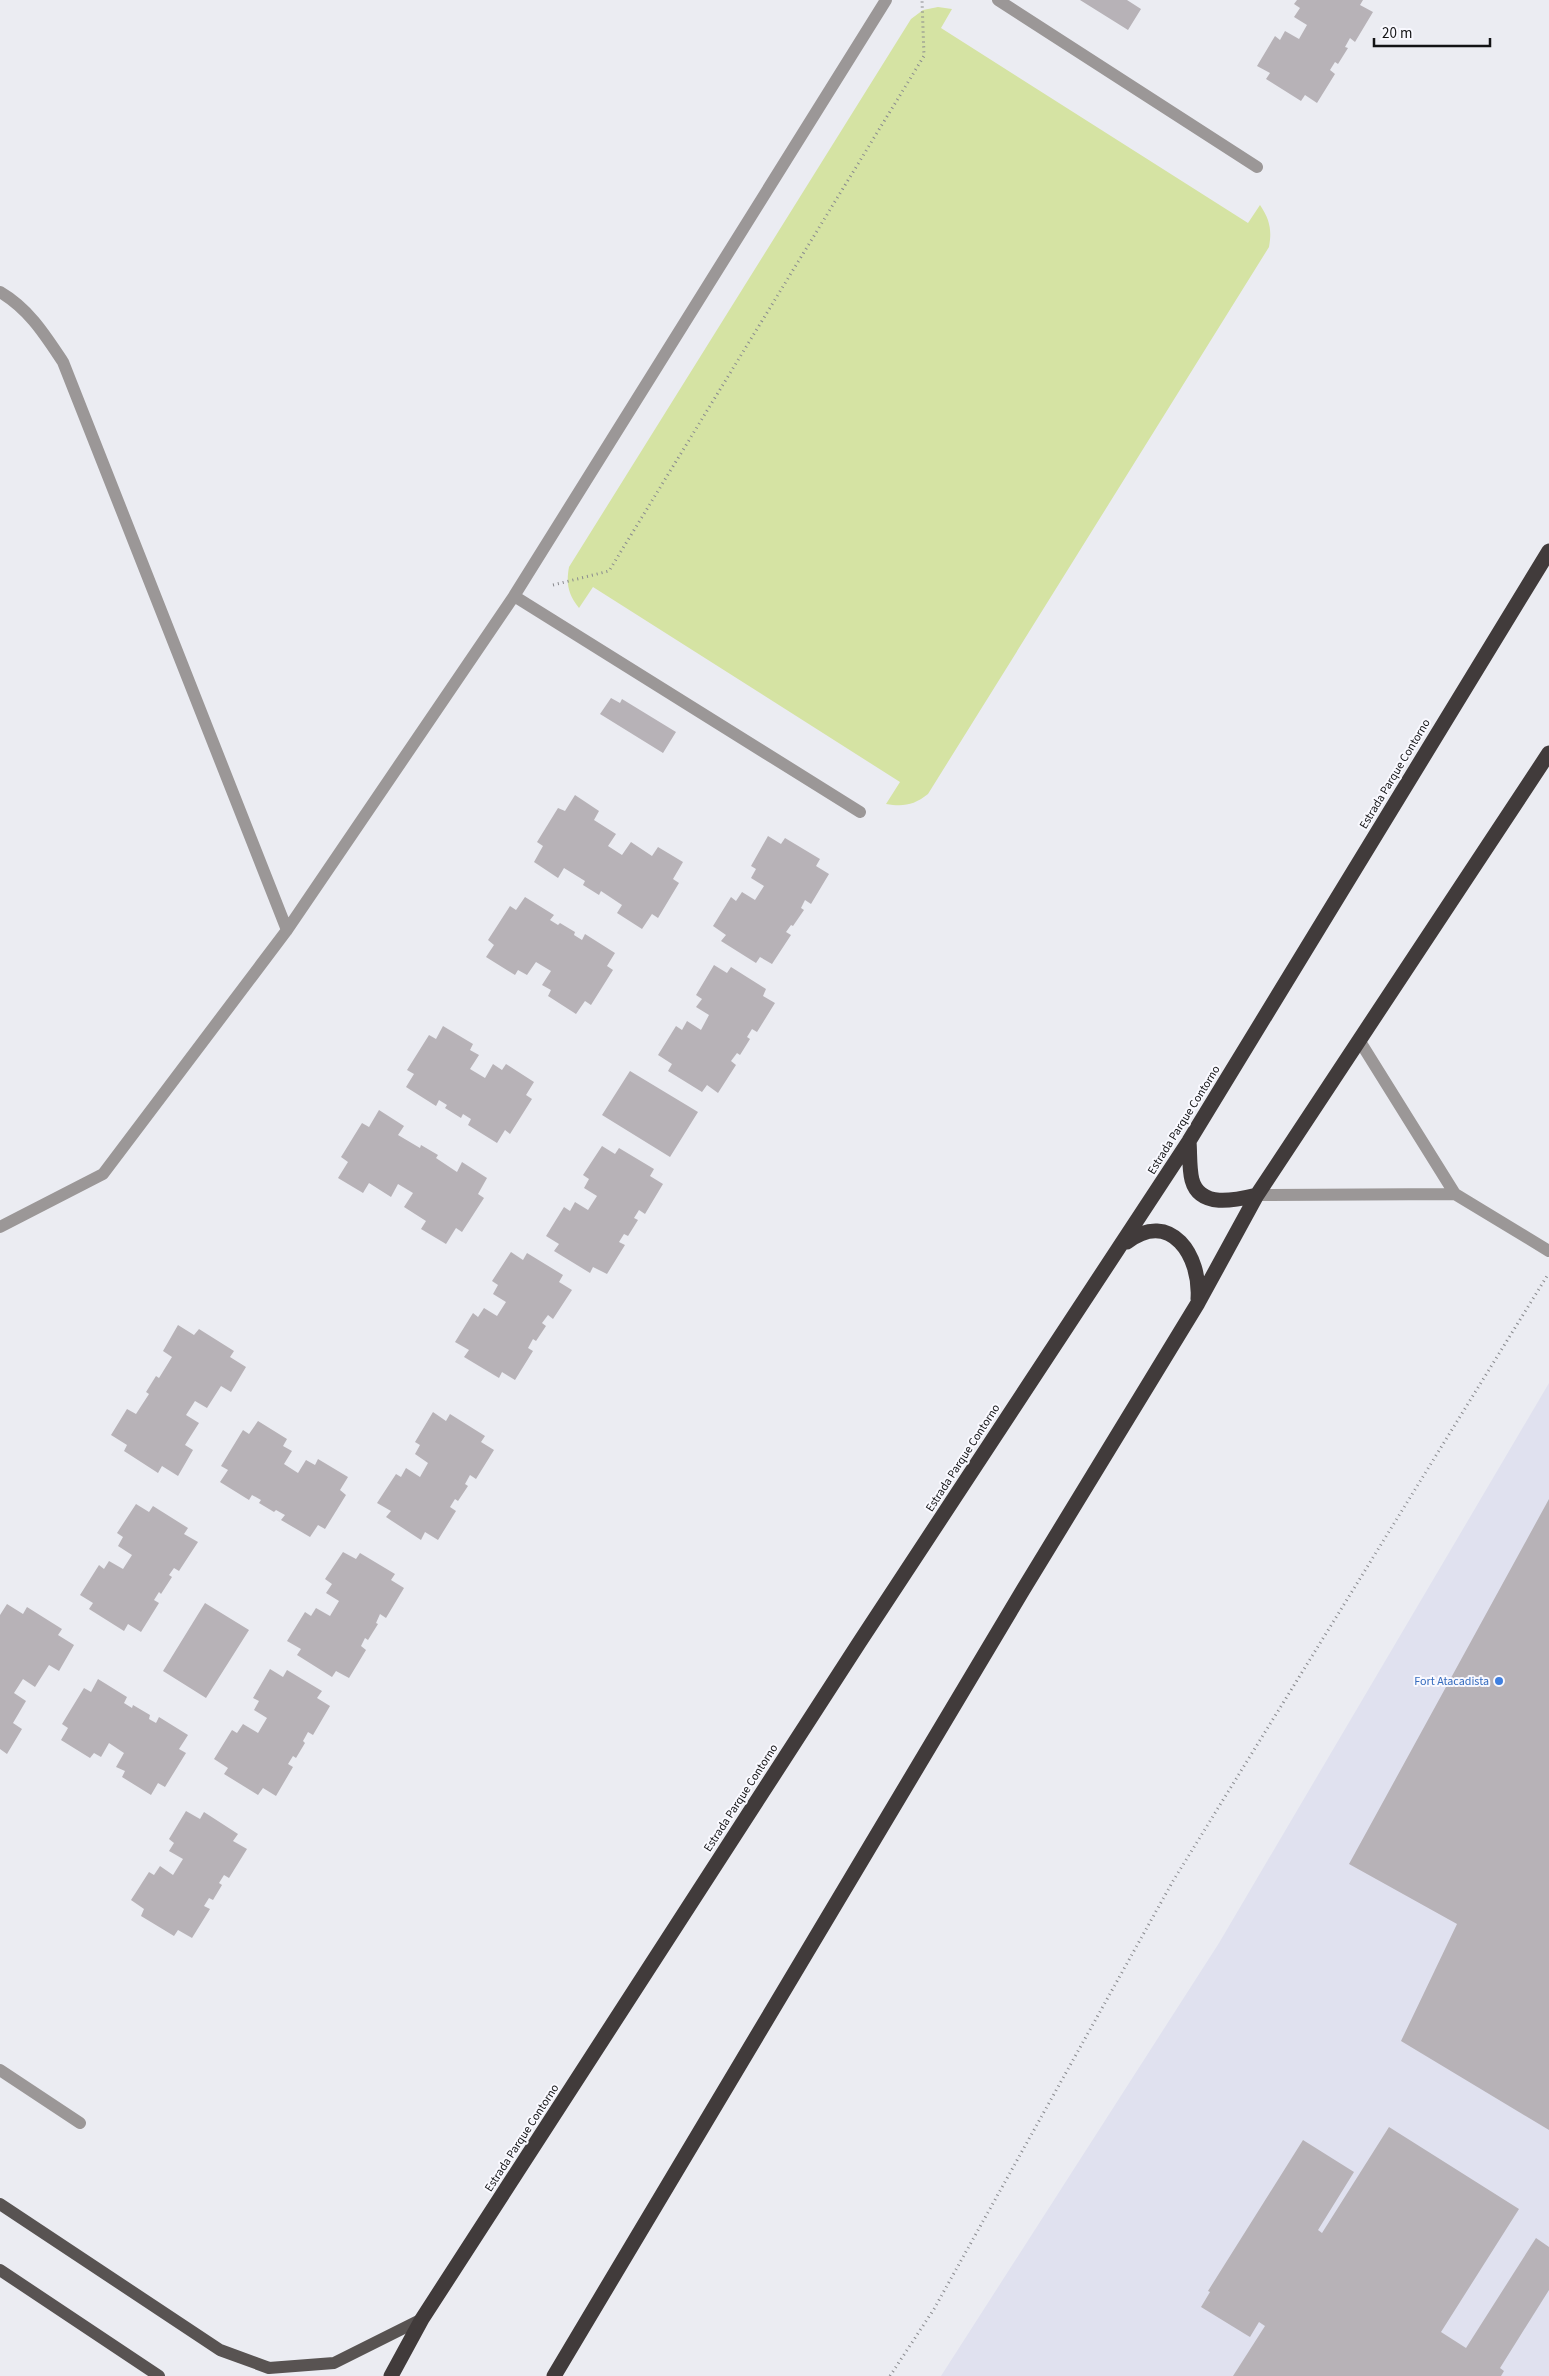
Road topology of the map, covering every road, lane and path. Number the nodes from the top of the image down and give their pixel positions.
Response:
1 (886, 0) edge
2 (922, 0) edge
3 (998, 0) edge
4 (1257, 167) dead end
5 (0, 292) edge
6 (1549, 551) edge
7 (514, 596) junction
8 (1549, 753) edge
9 (860, 812) dead end
10 (287, 930) junction
11 (1359, 1040) junction
12 (1190, 1141) junction
13 (1455, 1194) junction
14 (1257, 1195) junction
15 (0, 1227) edge
16 (1121, 1246) junction
17 (1549, 1251) edge
18 (1549, 1274) edge
19 (1198, 1303) junction
20 (0, 2070) edge
21 (80, 2123) dead end
22 (0, 2204) edge
23 (0, 2270) edge
24 (422, 2320) junction
25 (159, 2376) edge
26 (391, 2376) edge
27 (554, 2376) edge
28 (890, 2376) edge

1 - 7 street
2 - 7 path
3 - 4 street
5 - 10 street
6 - 12 highway, Estrada Parque Contorno
7 - 9 street
7 - 10 street
8 - 11 highway
10 - 15 street
11 - 13 street
11 - 14 highway
12 - 14 highway
12 - 16 highway, Estrada Parque Contorno
13 - 14 street
13 - 17 street
14 - 19 highway
16 - 19 highway
16 - 24 highway, Estrada Parque Contorno
18 - 28 path
19 - 27 highway
20 - 21 street
22 - 24 main road
23 - 25 main road
24 - 26 highway, Estrada Parque Contorno

